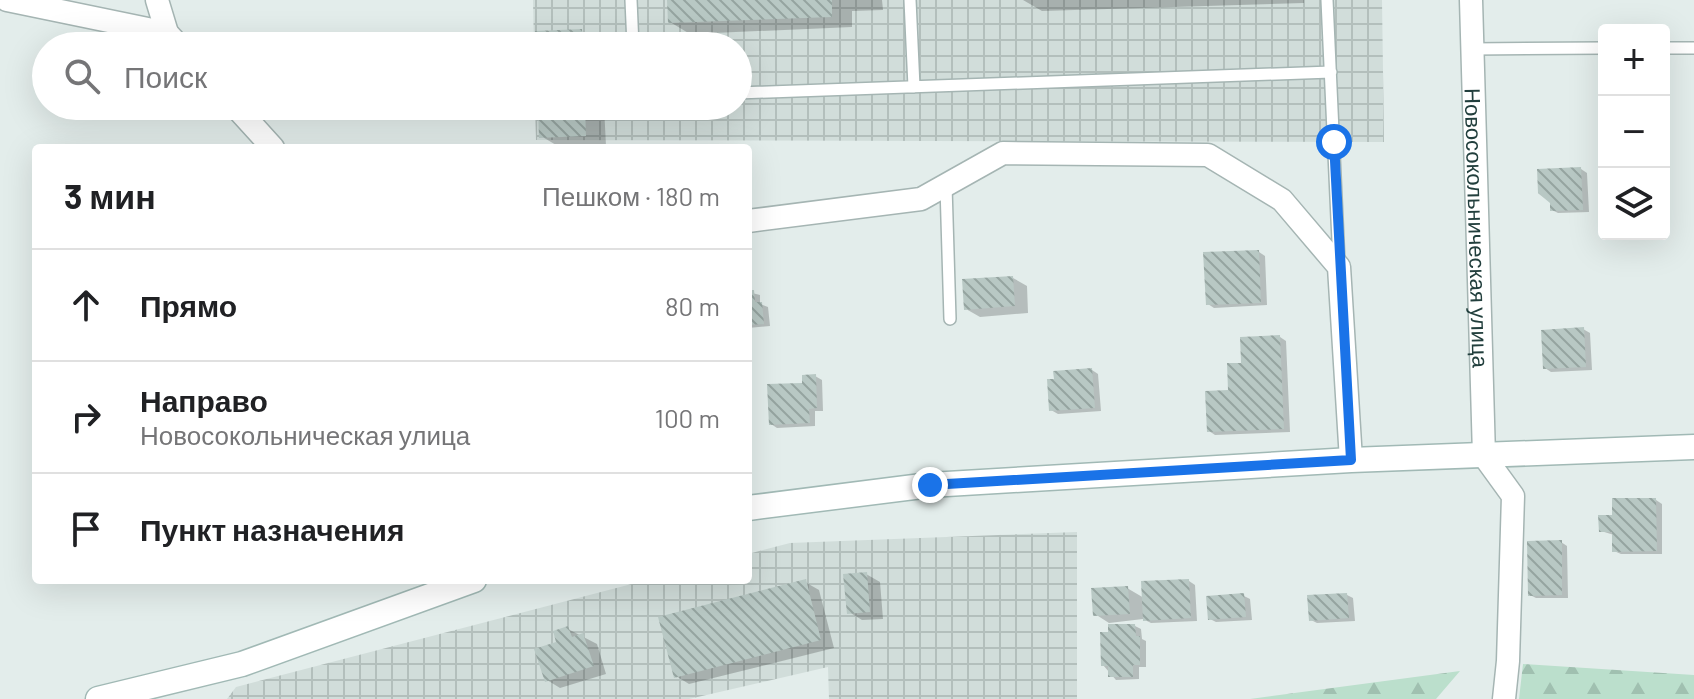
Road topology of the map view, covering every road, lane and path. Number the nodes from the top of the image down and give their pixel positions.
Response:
1 (7, 0) edge
2 (157, 0) edge
3 (631, 0) edge
4 (910, 0) edge
5 (1327, 0) edge
6 (1471, 0) edge
7 (140, 32) edge
8 (170, 32) edge
9 (632, 32) edge
10 (1598, 48) edge
11 (1670, 48) edge
12 (1694, 48) edge
13 (1472, 49) junction
14 (1331, 72) junction
15 (914, 87) junction
16 (752, 93) edge
17 (248, 120) edge
18 (269, 144) edge
19 (946, 186) junction
20 (752, 220) edge
21 (1339, 267) junction
22 (950, 319) dead end
23 (1694, 447) edge
24 (1484, 456) junction
25 (1351, 460) junction
26 (752, 507) edge
27 (463, 584) edge
28 (1505, 693) edge
29 (98, 699) edge

1 - 7 street
2 - 8 street
3 - 9 lane
4 - 15 lane
5 - 14 lane
6 - 13 street, Новосокольническая улица
10 - 13 lane
11 - 12 lane
13 - 24 street, Новосокольническая улица
14 - 15 lane
14 - 21 lane
15 - 16 lane
17 - 18 street
19 - 20 street
19 - 21 street
19 - 22 lane
21 - 25 street
23 - 24 main road
24 - 25 main road
24 - 28 street
25 - 26 main road
27 - 29 main road

